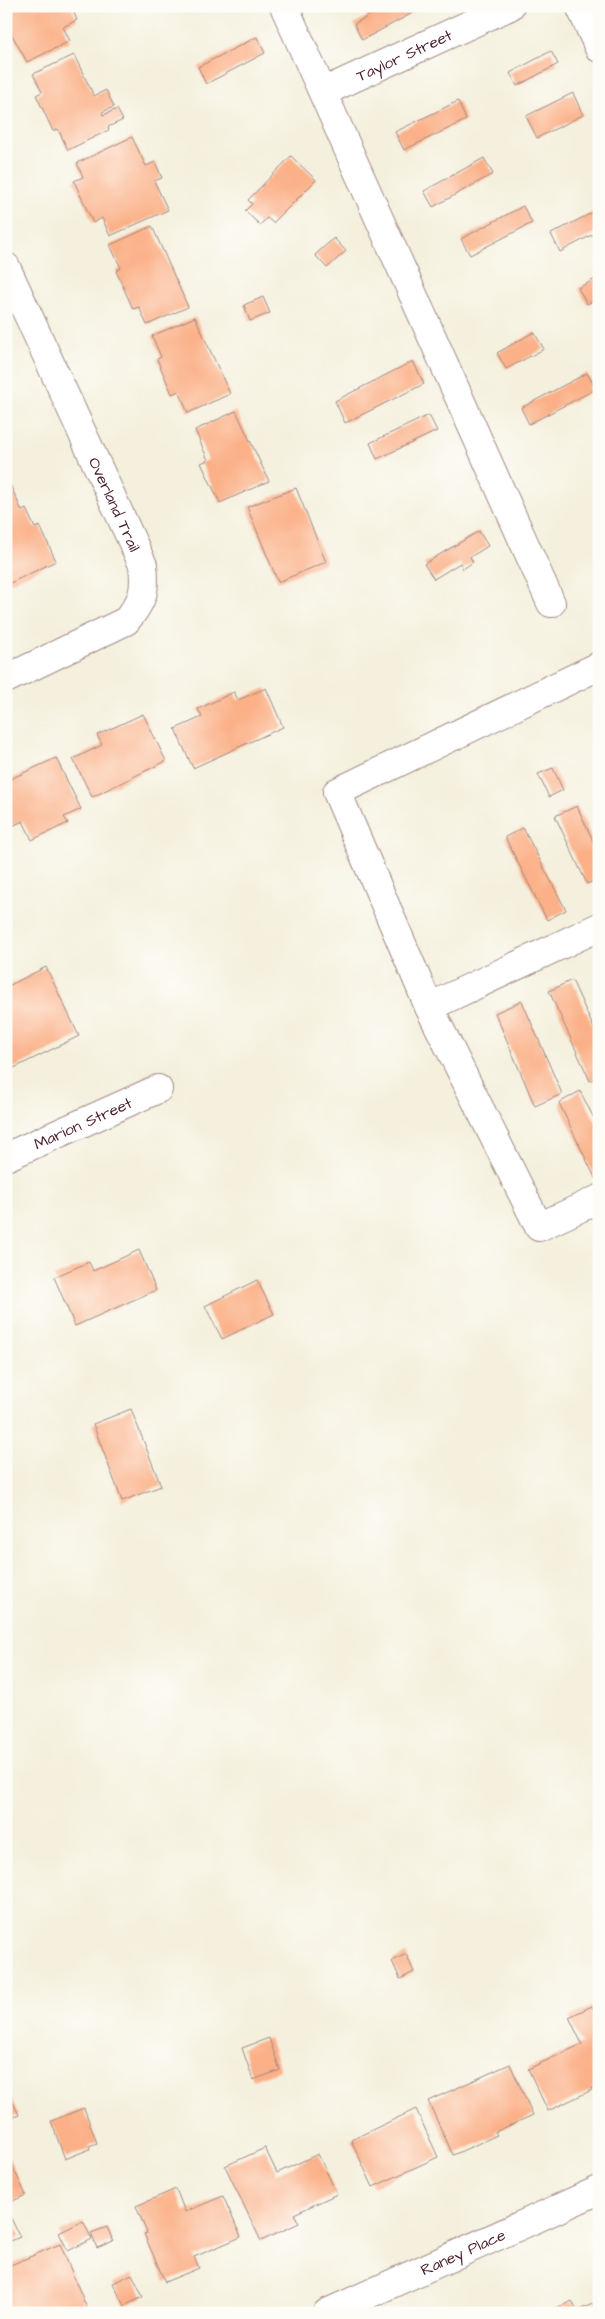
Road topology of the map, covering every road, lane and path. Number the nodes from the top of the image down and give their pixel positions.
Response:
1 (284, 6) edge
2 (510, 6) edge
3 (580, 6) edge
4 (599, 48) edge
5 (323, 92) junction
6 (6, 267) edge
7 (551, 604) dead end
8 (599, 666) edge
9 (6, 679) edge
10 (599, 927) edge
11 (429, 1007) junction
12 (158, 1089) dead end
13 (6, 1157) edge
14 (599, 1199) edge
15 (599, 2190) edge
16 (326, 2313) edge

1 - 5 street
2 - 5 street, Taylor Street
3 - 4 street
5 - 7 street
6 - 9 street, Overland Trail
8 - 11 street
10 - 11 street
11 - 14 street
12 - 13 street, Marion Street
15 - 16 street, Raney Place

